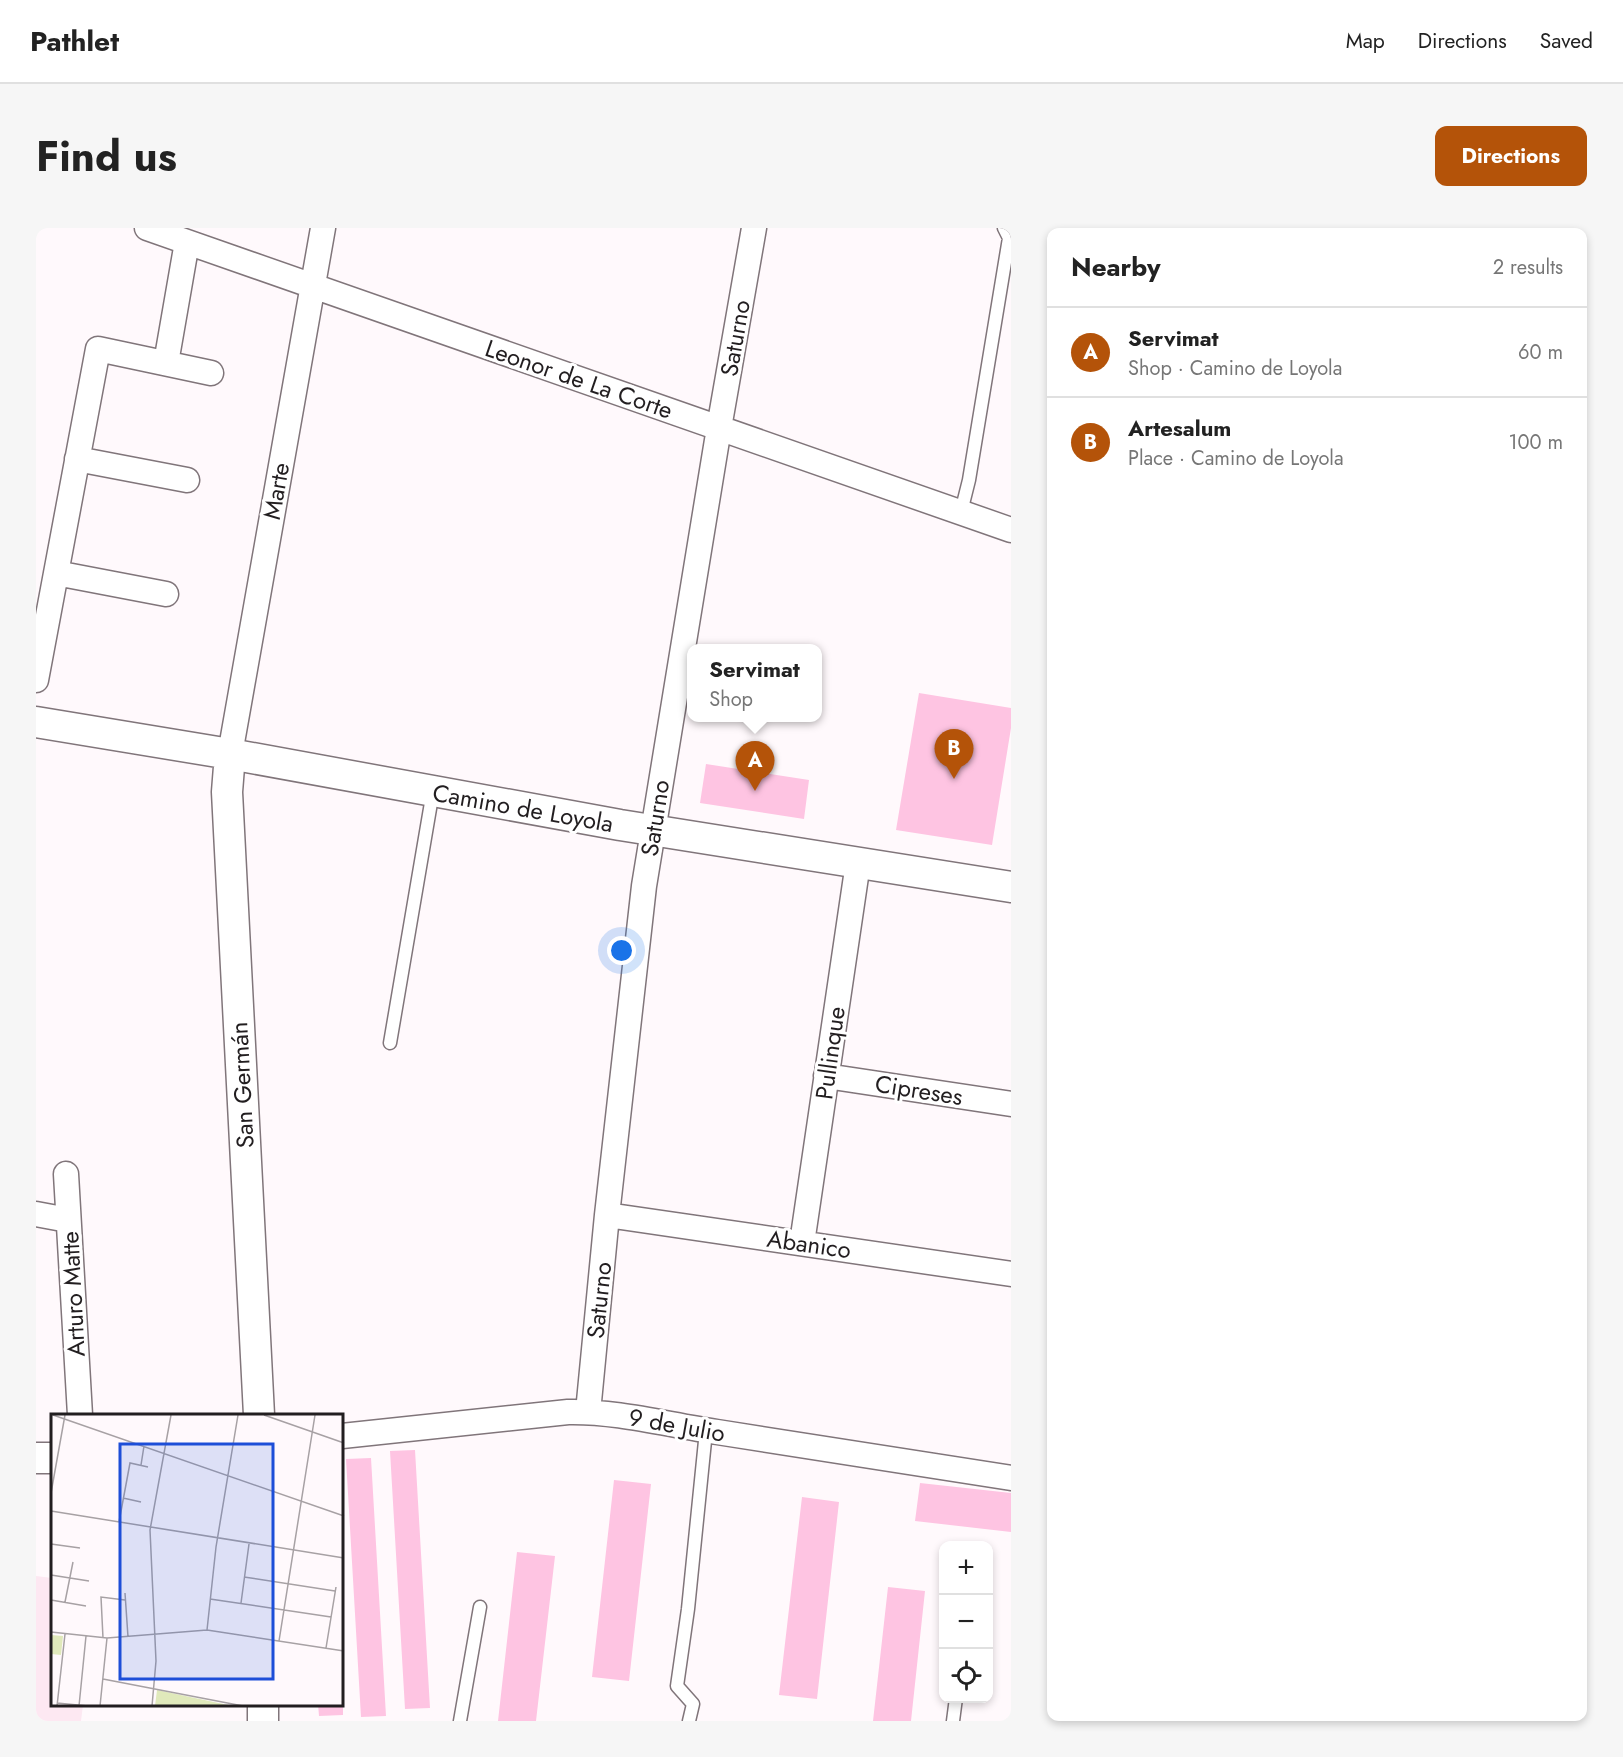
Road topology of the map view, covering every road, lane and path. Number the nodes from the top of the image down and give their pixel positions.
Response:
1 (147, 228) edge
2 (323, 228) edge
3 (754, 228) edge
4 (1004, 228) edge
5 (187, 242) junction
6 (312, 286) junction
7 (166, 363) junction
8 (211, 373) dead end
9 (719, 428) junction
10 (77, 459) junction
11 (187, 480) dead end
12 (961, 512) junction
13 (1011, 530) edge
14 (56, 573) junction
15 (166, 594) dead end
16 (36, 680) edge
17 (36, 722) edge
18 (230, 754) junction
19 (433, 791) junction
20 (653, 831) junction
21 (858, 863) junction
22 (1011, 886) edge
23 (390, 1043) dead end
24 (826, 1076) junction
25 (1011, 1104) edge
26 (66, 1174) dead end
27 (36, 1214) edge
28 (607, 1215) junction
29 (68, 1220) junction
30 (802, 1243) junction
31 (1011, 1274) edge
32 (588, 1412) junction
33 (80, 1414) edge
34 (259, 1414) edge
35 (706, 1431) junction
36 (344, 1436) edge
37 (1011, 1478) edge
38 (480, 1607) dead end
39 (956, 1703) edge
40 (263, 1706) edge
41 (262, 1721) edge
42 (460, 1721) edge
43 (689, 1721) edge
44 (954, 1721) edge

1 - 5 street, Leonor de La Corte
2 - 6 street, Marte
3 - 9 street, Saturno
4 - 12 lane
5 - 6 street, Leonor de La Corte
5 - 7 street
6 - 9 street, Leonor de La Corte
6 - 18 street, Marte
7 - 8 street
7 - 10 street
9 - 12 street, Leonor de La Corte
9 - 20 street, Saturno
10 - 11 street
10 - 14 street
12 - 13 street, Leonor de La Corte
14 - 15 street
14 - 16 street
17 - 18 street, Camino de Loyola
18 - 19 street, Camino de Loyola
18 - 34 street, San Germán
19 - 20 street, Camino de Loyola
19 - 23 lane
20 - 21 street, Camino de Loyola
20 - 28 street, Saturno
21 - 22 street, Camino de Loyola
21 - 24 street, Pullinque
24 - 25 street, Cipreses
24 - 30 street, Pullinque
26 - 29 street, Arturo Matte
27 - 29 street
28 - 30 street, Abanico
28 - 32 street, Saturno
29 - 33 street, Arturo Matte
30 - 31 street, Abanico
32 - 35 street, 9 de Julio
32 - 36 street, 9 de Julio
35 - 37 street, 9 de Julio
35 - 43 lane
38 - 42 lane
39 - 44 lane
40 - 41 street

